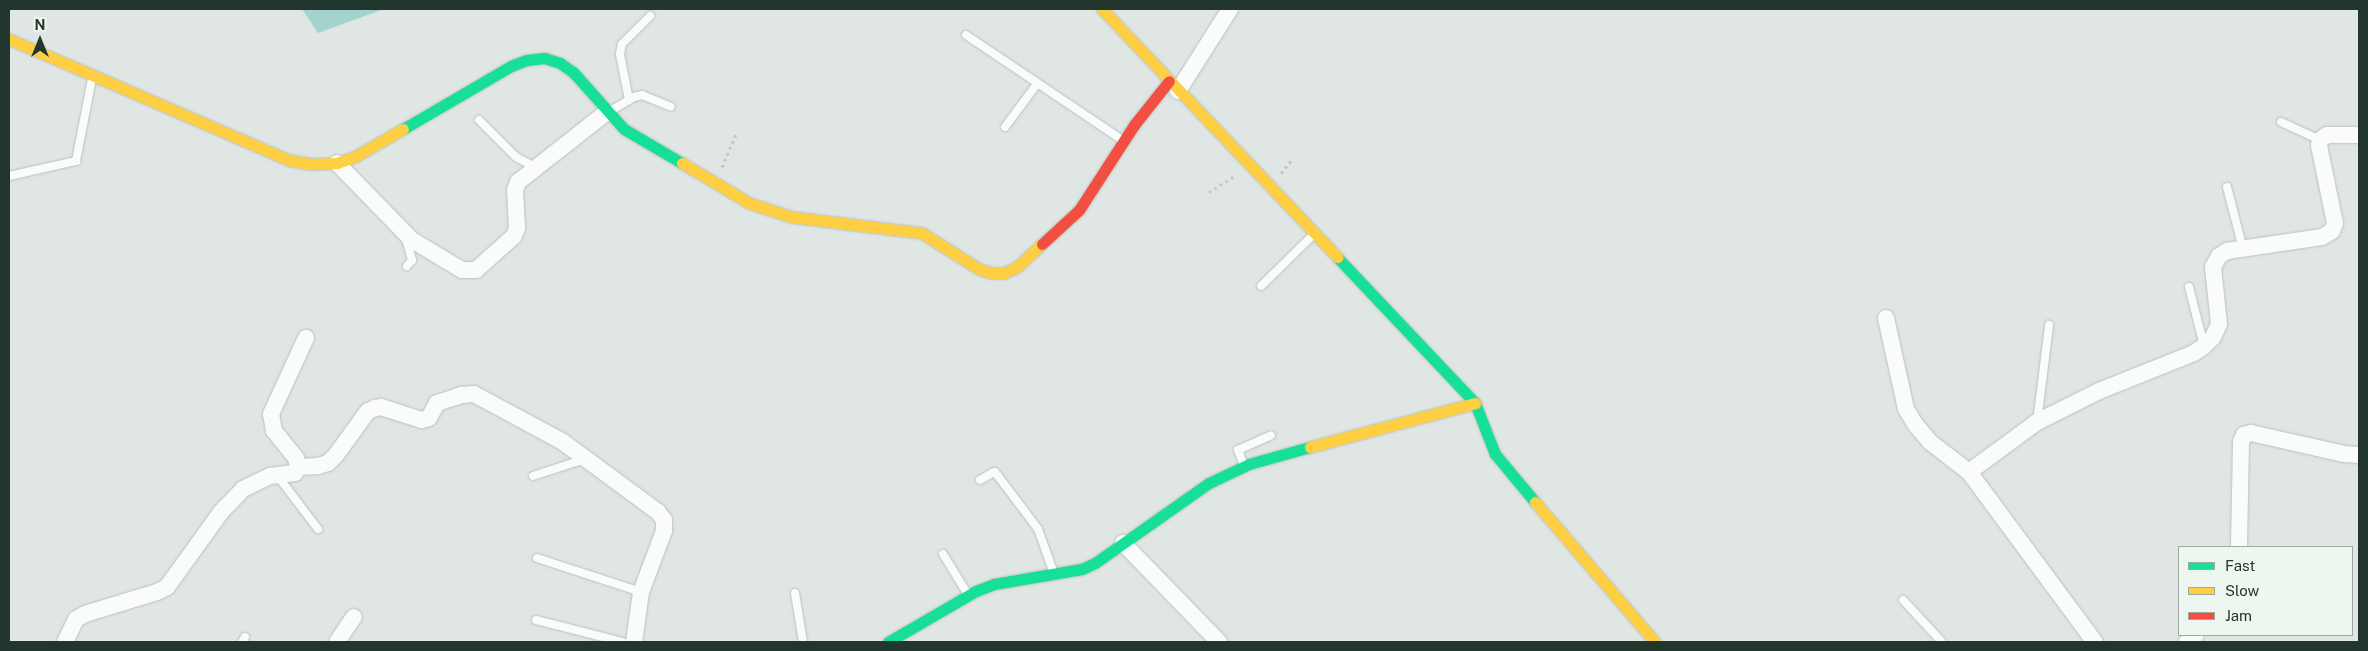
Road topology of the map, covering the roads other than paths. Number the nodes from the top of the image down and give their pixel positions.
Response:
1 (1102, 9) edge
2 (1230, 9) edge
3 (650, 16) dead end
4 (966, 35) dead end
5 (9, 39) edge
6 (93, 75) junction
7 (1037, 84) junction
8 (1174, 86) junction
9 (629, 100) junction
10 (671, 108) dead end
11 (607, 112) junction
12 (480, 120) dead end
13 (2281, 122) dead end
14 (1004, 128) dead end
15 (2359, 135) edge
16 (2320, 140) junction
17 (1124, 141) junction
18 (337, 163) junction
19 (535, 167) junction
20 (9, 176) edge
21 (2227, 187) dead end
22 (403, 231) junction
23 (1314, 234) junction
24 (2243, 249) junction
25 (407, 266) dead end
26 (1261, 286) dead end
27 (2189, 287) dead end
28 (1886, 318) dead end
29 (2049, 325) dead end
30 (306, 338) dead end
31 (2204, 346) junction
32 (1475, 403) junction
33 (2037, 422) junction
34 (1271, 435) dead end
35 (2359, 455) edge
36 (586, 459) junction
37 (298, 466) junction
38 (1244, 466) junction
39 (1969, 472) junction
40 (277, 475) junction
41 (532, 476) dead end
42 (980, 480) dead end
43 (318, 529) dead end
44 (1123, 543) junction
45 (2239, 546) edge
46 (943, 554) dead end
47 (538, 558) dead end
48 (1054, 574) junction
49 (641, 592) junction
50 (794, 593) dead end
51 (968, 596) junction
52 (1903, 600) dead end
53 (354, 617) dead end
54 (536, 620) dead end
55 (64, 642) edge
56 (337, 642) edge
57 (622, 642) edge
58 (634, 642) edge
59 (803, 642) edge
60 (888, 642) edge
61 (1219, 642) edge
62 (1655, 642) edge
63 (1942, 642) edge
64 (2095, 642) edge

1 - 8 street
2 - 8 street
3 - 9 lane
4 - 7 lane
5 - 6 street
6 - 18 street
6 - 20 lane
7 - 14 lane
7 - 17 lane
8 - 17 street
8 - 23 street
9 - 10 lane
9 - 11 lane
11 - 17 street
11 - 18 street
11 - 19 street
12 - 19 lane
13 - 16 lane
15 - 16 street
16 - 24 street
18 - 22 street
19 - 22 street
21 - 24 lane
22 - 25 lane
23 - 26 lane
23 - 32 street
24 - 31 street
27 - 31 lane
28 - 39 street
29 - 33 lane
30 - 37 street
31 - 33 street
32 - 38 street
32 - 62 street
33 - 39 street
34 - 38 lane
35 - 45 street
36 - 37 street
36 - 41 lane
36 - 49 street
37 - 40 street
38 - 44 street
39 - 64 street
40 - 43 lane
40 - 55 street
42 - 48 lane
44 - 48 street
44 - 61 street
46 - 51 lane
47 - 49 lane
48 - 51 street
49 - 58 street
50 - 59 lane
51 - 60 street
52 - 63 lane
53 - 56 street
54 - 57 lane

